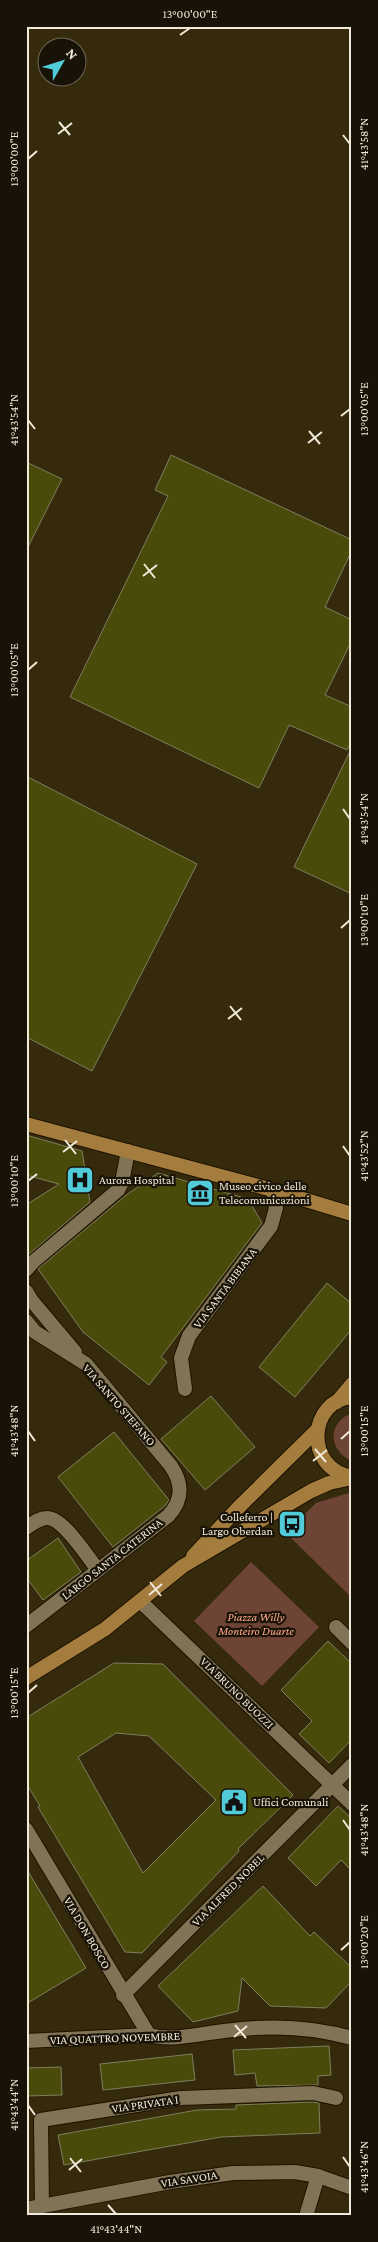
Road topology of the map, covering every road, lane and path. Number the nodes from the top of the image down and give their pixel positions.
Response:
1 (26, 1124) edge
2 (128, 1151) junction
3 (273, 1190) junction
4 (352, 1214) edge
5 (26, 1270) edge
6 (26, 1292) edge
7 (26, 1320) edge
8 (31, 1336) edge
9 (86, 1364) junction
10 (352, 1384) edge
11 (185, 1389) dead end
12 (352, 1397) edge
13 (337, 1402) junction
14 (317, 1430) junction
15 (352, 1477) edge
16 (179, 1481) joint
17 (26, 1528) edge
18 (183, 1566) junction
19 (98, 1570) junction
20 (141, 1602) junction
21 (26, 1626) edge
22 (336, 1627) dead end
23 (352, 1643) edge
24 (26, 1678) edge
25 (352, 1764) edge
26 (332, 1785) junction
27 (352, 1804) edge
28 (26, 1829) edge
29 (123, 1995) junction
30 (149, 2036) junction
31 (352, 2038) edge
32 (26, 2041) edge
33 (336, 2098) dead end
34 (318, 2176) junction
35 (352, 2188) edge
36 (42, 2206) junction
37 (26, 2209) edge
38 (306, 2216) edge

1 - 2 main road
2 - 3 main road
2 - 5 street
3 - 4 main road
3 - 11 street, VIA SANTA BIBIANA
6 - 9 street
7 - 8 street, VIA SANTO STEFANO
8 - 9 street, VIA SANTO STEFANO
9 - 16 street, VIA SANTO STEFANO
10 - 13 main road
12 - 13 main road
13 - 14 main road
14 - 15 main road
14 - 18 main road
15 - 18 main road
16 - 19 street, LARGO SANTA CATERINA
17 - 19 street
18 - 20 main road
19 - 21 street, LARGO SANTA CATERINA
20 - 24 main road
20 - 26 street, VIA BRUNO BUOZZI
22 - 23 street
25 - 26 street, VIA ALFRED NOBEL
26 - 27 street, VIA BRUNO BUOZZI
26 - 29 street, VIA ALFRED NOBEL
28 - 29 street, VIA DON BOSCO
29 - 30 street, VIA DON BOSCO
30 - 31 street, VIA QUATTRO NOVEMBRE
30 - 32 street, VIA QUATTRO NOVEMBRE
33 - 36 street, VIA PRIVATA I
34 - 35 street, VIA SAVOIA
34 - 36 street, VIA SAVOIA
34 - 38 street
36 - 37 street, VIA SAVOIA

